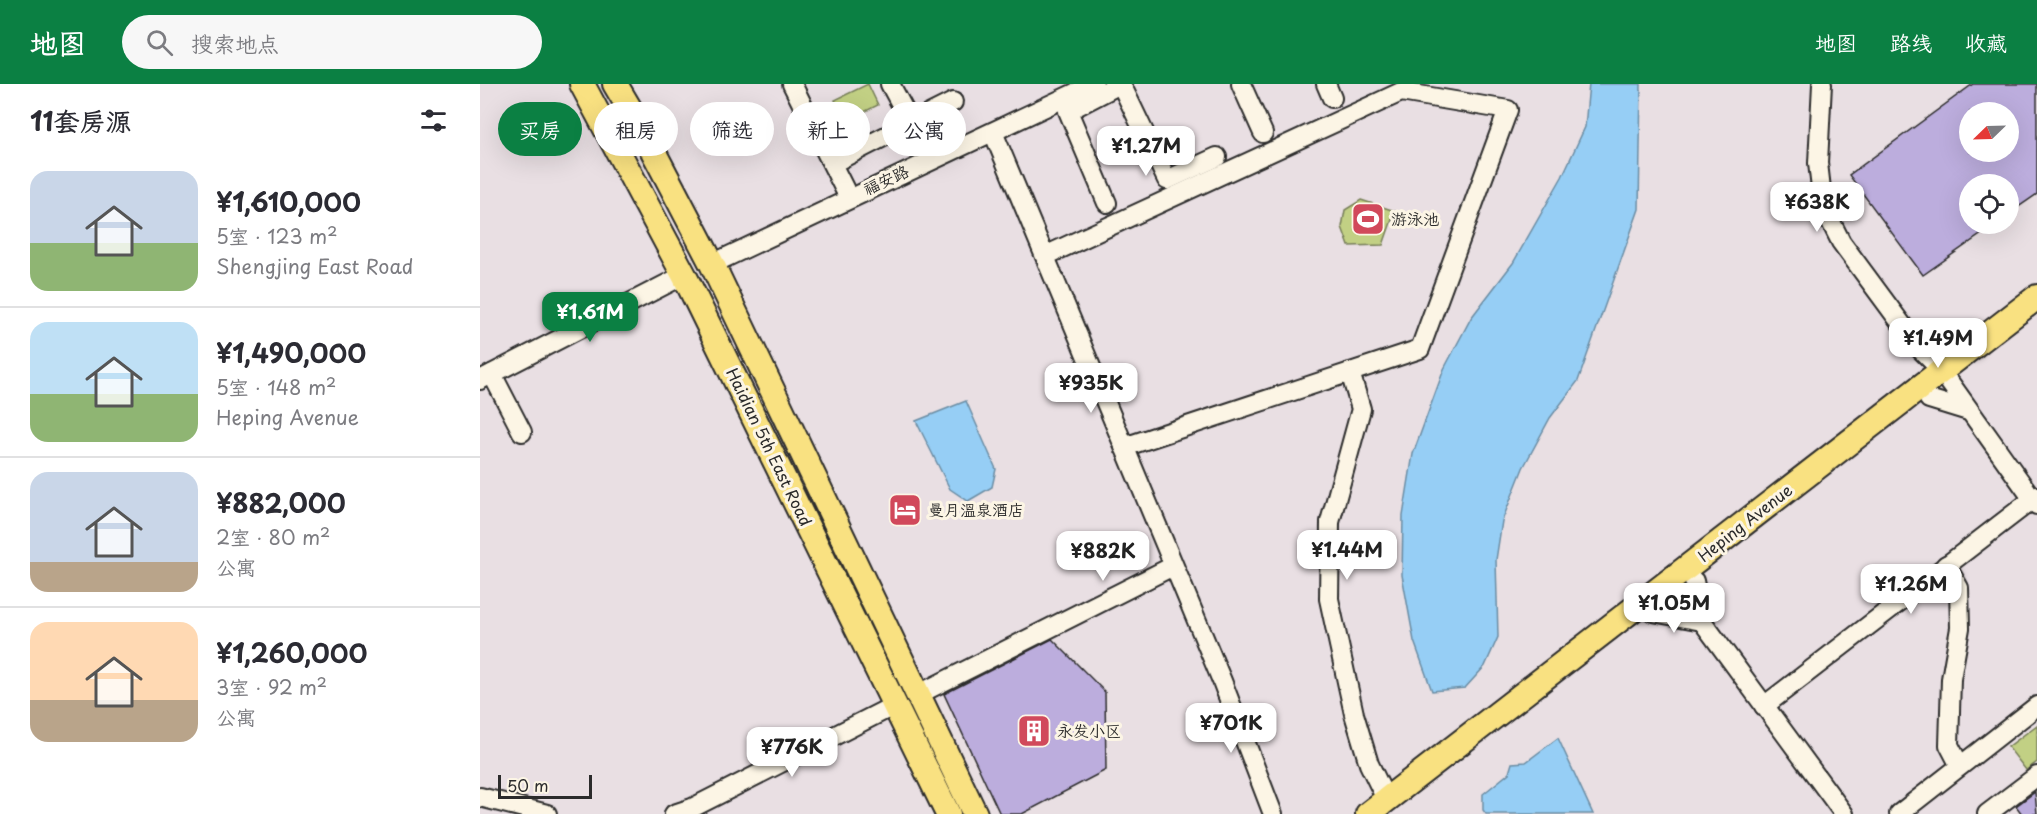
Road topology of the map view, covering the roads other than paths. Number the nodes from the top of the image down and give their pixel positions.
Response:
1 (582, 84) edge
2 (615, 84) edge
3 (792, 84) edge
4 (890, 84) edge
5 (1061, 84) edge
6 (1094, 84) edge
7 (1121, 84) edge
8 (1241, 84) edge
9 (1822, 84) edge
10 (1399, 88) edge
11 (900, 102) edge
12 (1055, 103) junction
13 (993, 132) junction
14 (1263, 133) dead end
15 (882, 138) edge
16 (1217, 157) dead end
17 (833, 163) junction
18 (849, 198) junction
19 (1107, 203) dead end
20 (1045, 256) junction
21 (712, 264) junction
22 (684, 275) junction
23 (2037, 297) edge
24 (2037, 316) edge
25 (1920, 349) junction
26 (1350, 372) junction
27 (486, 377) edge
28 (1946, 377) junction
29 (1924, 393) junction
30 (1968, 411) junction
31 (522, 432) dead end
32 (1124, 447) junction
33 (2036, 500) edge
34 (1173, 566) junction
35 (1946, 566) junction
36 (1694, 581) junction
37 (1653, 612) junction
38 (1702, 621) junction
39 (917, 695) junction
40 (895, 705) junction
41 (1764, 706) junction
42 (2037, 706) edge
43 (1960, 766) junction
44 (2035, 780) edge
45 (480, 797) edge
46 (1382, 809) edge
47 (547, 814) edge
48 (674, 814) edge
49 (948, 814) edge
50 (975, 814) edge
51 (1273, 814) edge
52 (1844, 814) edge
53 (1899, 814) edge
54 (1987, 814) edge

1 - 22 main road, Haidian 5th East Road
2 - 21 main road, Haidian 5th East Road
3 - 17 street
4 - 11 street
5 - 12 street
6 - 12 street, 福安路
7 - 16 street
7 - 19 street
8 - 14 street
9 - 25 street
10 - 20 street
10 - 26 street
12 - 13 street, 福安路
13 - 18 street, 福安路
13 - 20 street
15 - 17 street
17 - 18 street
18 - 21 street, 福安路
20 - 32 street
21 - 39 main road, Haidian 5th East Road
22 - 27 street
22 - 40 main road, Haidian 5th East Road
23 - 28 main road, Heping Avenue
24 - 28 main road, Heping Avenue
25 - 28 street
25 - 29 street
26 - 32 street
26 - 46 street
27 - 31 street
28 - 29 main road, Heping Avenue
28 - 30 street
29 - 30 street
29 - 36 main road, Heping Avenue
29 - 46 main road, Heping Avenue
30 - 33 street
32 - 34 street
33 - 35 street
34 - 39 street
34 - 51 street
35 - 41 street
35 - 43 street
36 - 37 main road, Heping Avenue
36 - 38 street
37 - 38 street
37 - 46 main road, Heping Avenue
38 - 41 street
39 - 50 main road, Haidian 5th East Road
40 - 48 street
40 - 49 main road, Haidian 5th East Road
41 - 52 street
42 - 43 street
43 - 53 street
44 - 54 street
45 - 47 street

